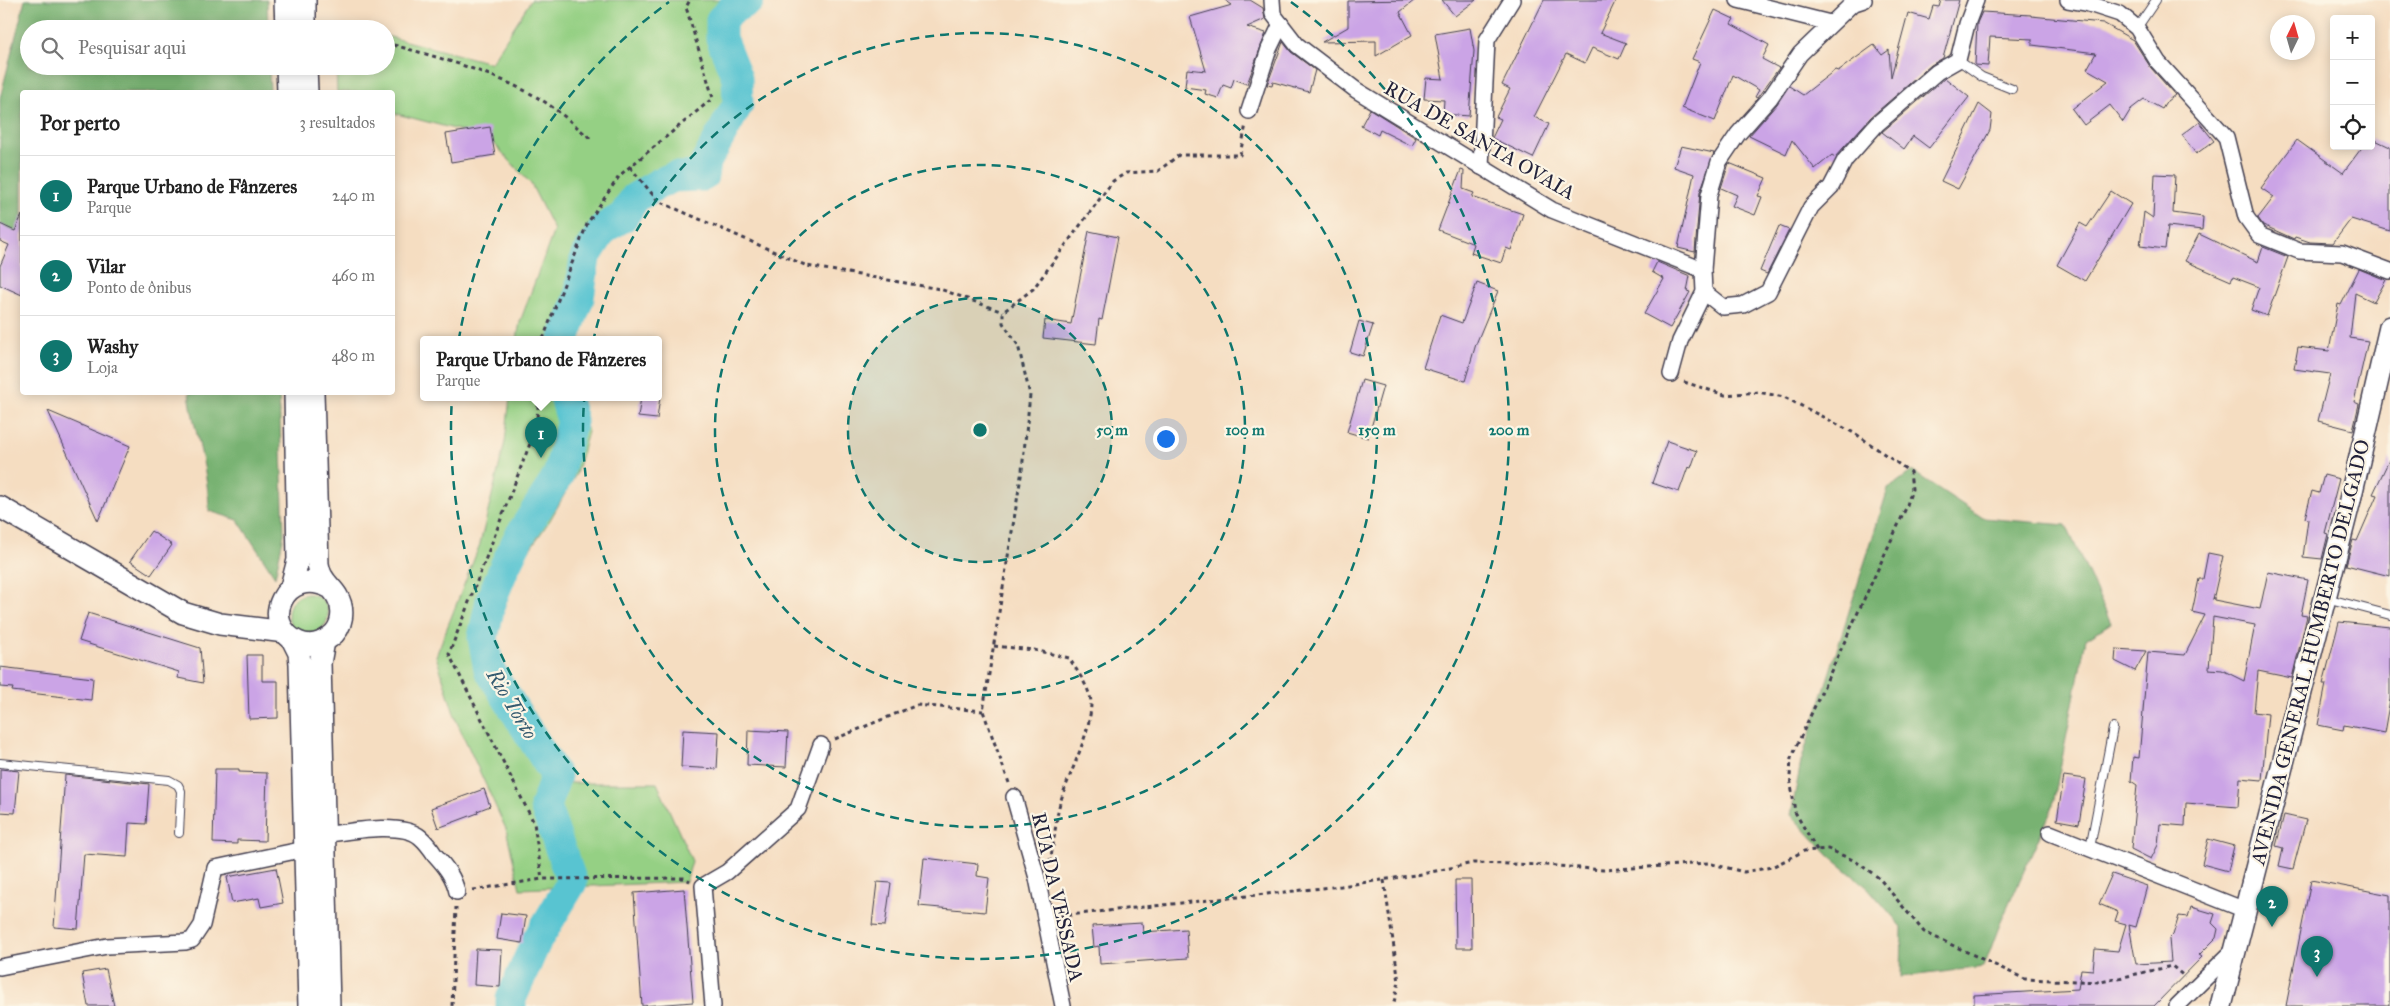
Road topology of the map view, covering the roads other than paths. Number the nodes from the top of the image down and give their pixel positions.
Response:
1 (285, 0) edge
2 (305, 0) edge
3 (1272, 0) edge
4 (1512, 0) edge
5 (1738, 0) edge
6 (1864, 0) edge
7 (1976, 0) edge
8 (2068, 0) edge
9 (2156, 0) edge
10 (286, 20) edge
11 (305, 20) edge
12 (1830, 23) junction
13 (1282, 24) junction
14 (2137, 28) junction
15 (1958, 60) junction
16 (287, 75) edge
17 (306, 75) edge
18 (2012, 89) dead end
19 (288, 90) edge
20 (307, 90) edge
21 (1249, 111) road end
22 (1482, 166) junction
23 (1702, 270) junction
24 (2390, 271) edge
25 (1704, 292) junction
26 (2390, 327) edge
27 (1671, 374) road end
28 (295, 395) edge
29 (314, 395) edge
30 (0, 507) edge
31 (329, 587) junction
32 (285, 596) junction
33 (2324, 597) junction
34 (2390, 615) edge
35 (238, 626) junction
36 (289, 636) junction
37 (324, 641) junction
38 (2113, 728) dead end
39 (821, 745) road end
40 (0, 763) edge
41 (1014, 797) road end
42 (179, 833) dead end
43 (2050, 833) dead end
44 (324, 835) junction
45 (2090, 848) junction
46 (305, 849) junction
47 (457, 892) road end
48 (2245, 910) junction
49 (2236, 948) junction
50 (0, 967) edge
51 (309, 1006) edge
52 (329, 1006) edge
53 (713, 1006) edge
54 (1062, 1006) edge
55 (2177, 1006) edge
56 (2221, 1006) edge

1 - 10 main road
2 - 11 main road
3 - 13 street, RUA DE SANTA OVAIA
4 - 22 street
5 - 12 street
6 - 12 street
7 - 15 street
8 - 14 street
9 - 14 lane
12 - 23 street
13 - 21 street
13 - 22 street, RUA DE SANTA OVAIA
14 - 24 street
15 - 18 lane
15 - 25 street
16 - 19 main road
17 - 20 main road
22 - 23 street, RUA DE SANTA OVAIA
23 - 25 street
25 - 27 street
26 - 33 main road, AVENIDA GENERAL HUMBERTO DELGADO
28 - 32 main road
29 - 31 main road
30 - 35 main road
31 - 32 main road
31 - 37 main road
32 - 35 main road
32 - 36 main road
33 - 34 lane
33 - 48 main road, AVENIDA GENERAL HUMBERTO DELGADO
35 - 36 main road
36 - 37 main road
36 - 46 main road
37 - 44 main road
38 - 45 lane
39 - 53 street
40 - 42 lane
41 - 54 street, RUA DA VESSADA
43 - 45 street
44 - 47 street
44 - 52 main road
45 - 48 street
46 - 50 street
46 - 51 main road
48 - 49 main road, AVENIDA GENERAL HUMBERTO DELGADO
49 - 55 street
49 - 56 main road, AVENIDA GENERAL HUMBERTO DELGADO

